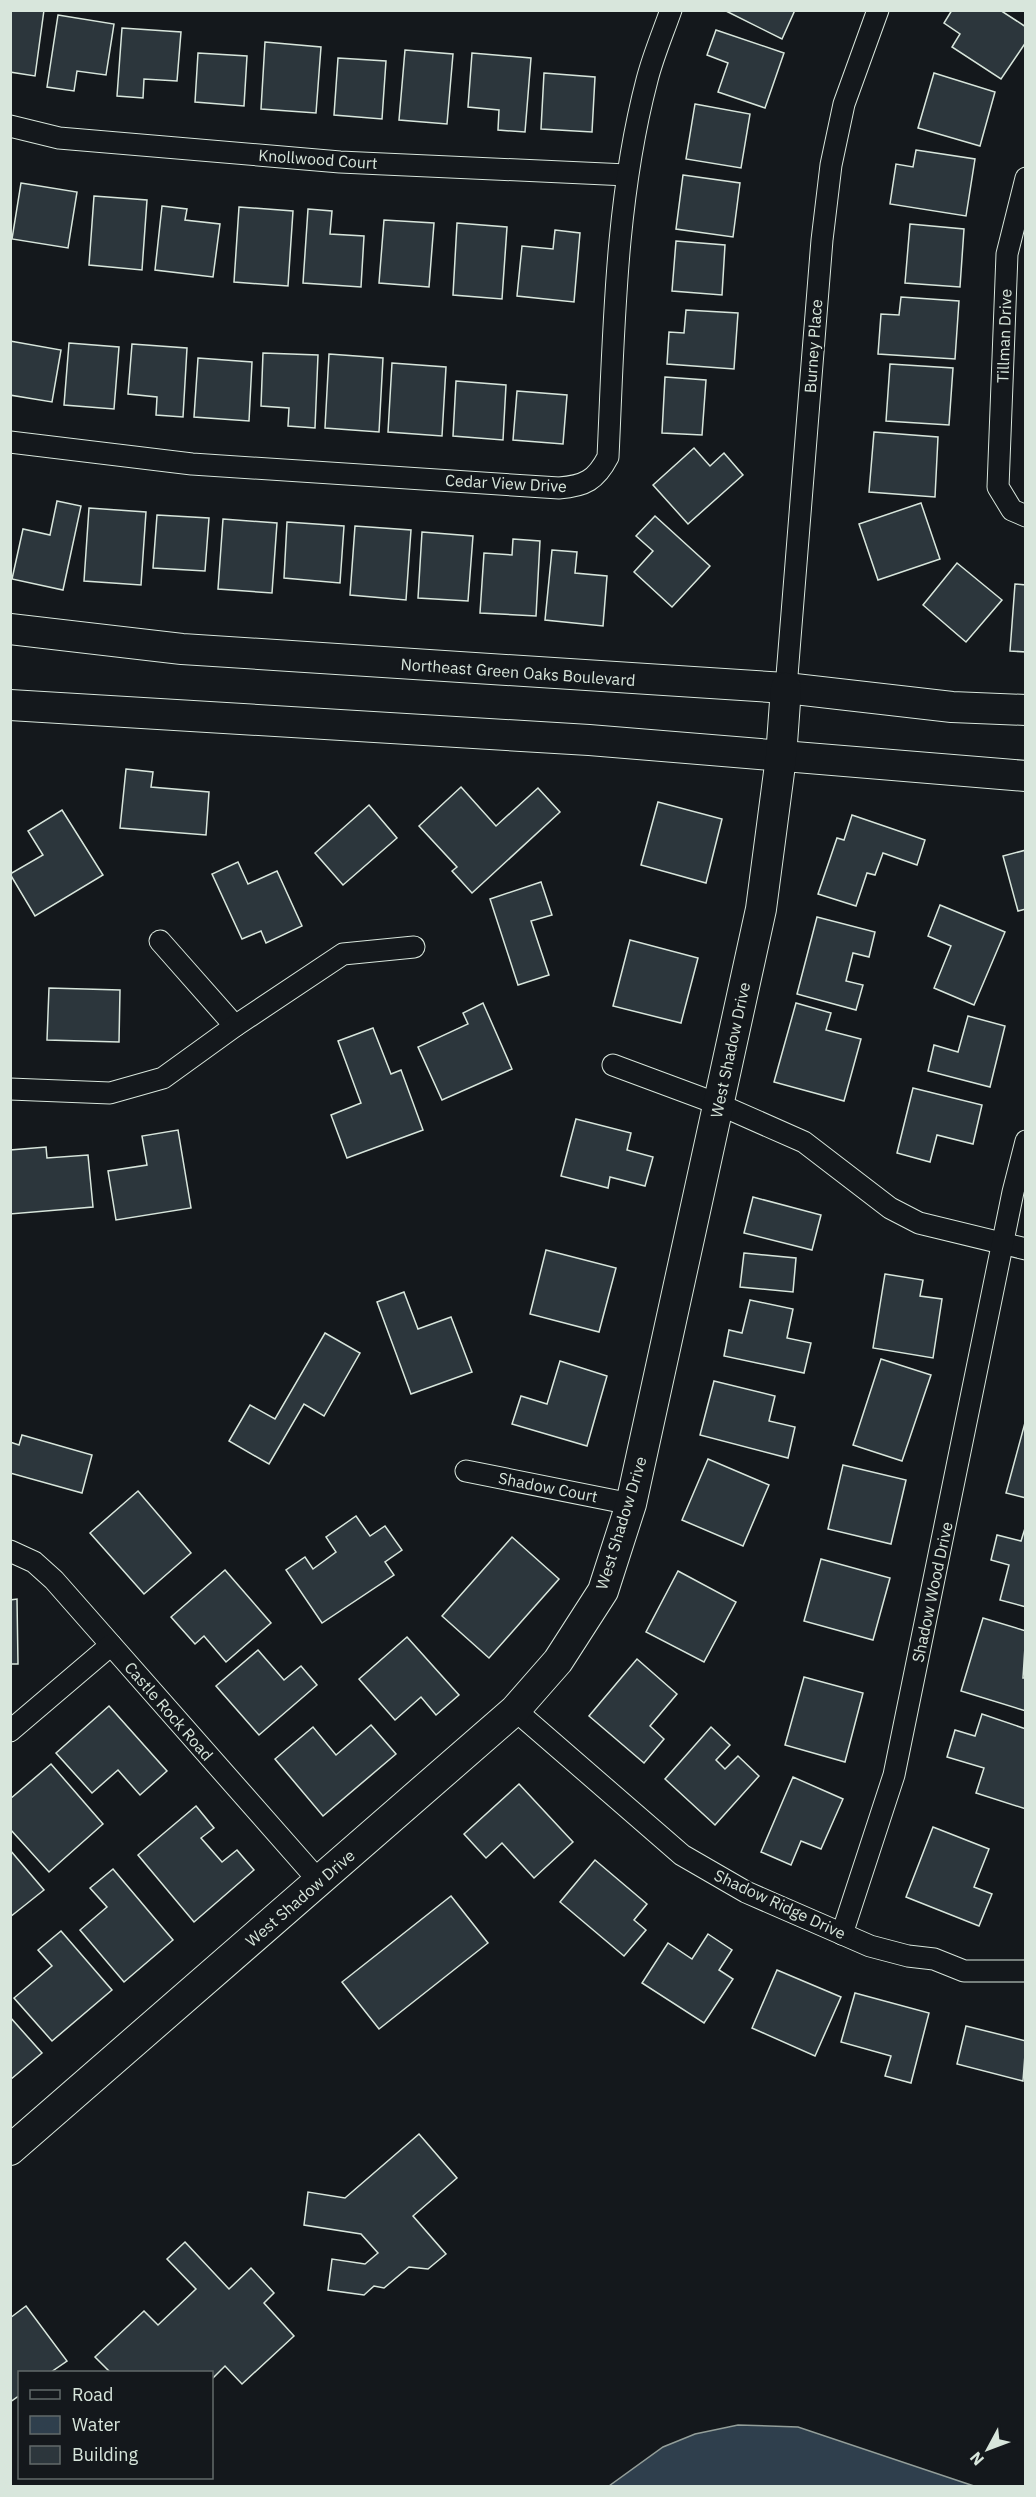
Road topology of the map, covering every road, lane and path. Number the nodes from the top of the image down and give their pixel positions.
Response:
1 (671, 10) edge
2 (878, 10) edge
3 (10, 126) edge
4 (627, 175) junction
5 (1026, 178) edge
6 (10, 442) edge
7 (1026, 516) edge
8 (10, 629) edge
9 (786, 688) junction
10 (10, 705) edge
11 (1026, 710) edge
12 (781, 757) junction
13 (1026, 776) edge
14 (160, 941) dead end
15 (414, 947) dead end
16 (235, 1026) junction
17 (613, 1065) dead end
18 (10, 1089) edge
19 (718, 1104) junction
20 (1026, 1141) edge
21 (1004, 1245) junction
22 (1026, 1249) edge
23 (466, 1471) dead end
24 (630, 1504) junction
25 (10, 1551) edge
26 (111, 1645) junction
27 (515, 1710) junction
28 (10, 1731) edge
29 (319, 1881) junction
30 (842, 1935) junction
31 (1026, 1971) edge
32 (10, 2150) edge

1 - 4 street, Cedar View Drive
2 - 9 street, Burney Place
3 - 4 street, Knollwood Court
4 - 6 street, Cedar View Drive
5 - 7 street, Tillman Drive
8 - 9 main road, Northeast Green Oaks Boulevard
9 - 11 main road, Northeast Green Oaks Boulevard
9 - 12 main road, West Shadow Drive
10 - 12 main road
12 - 13 main road
12 - 19 main road, West Shadow Drive
14 - 16 street
15 - 16 street
16 - 18 street
17 - 19 street
19 - 21 street
19 - 24 main road, West Shadow Drive
20 - 21 street, Shadow Wood Drive
21 - 22 street
21 - 30 street, Shadow Wood Drive
23 - 24 street, Shadow Court
24 - 27 main road, West Shadow Drive
25 - 26 street, Castle Rock Road
26 - 28 street
26 - 29 street, Castle Rock Road
27 - 29 main road, West Shadow Drive
27 - 30 street, Shadow Ridge Drive
29 - 32 main road, West Shadow Drive
30 - 31 street, Shadow Ridge Drive

